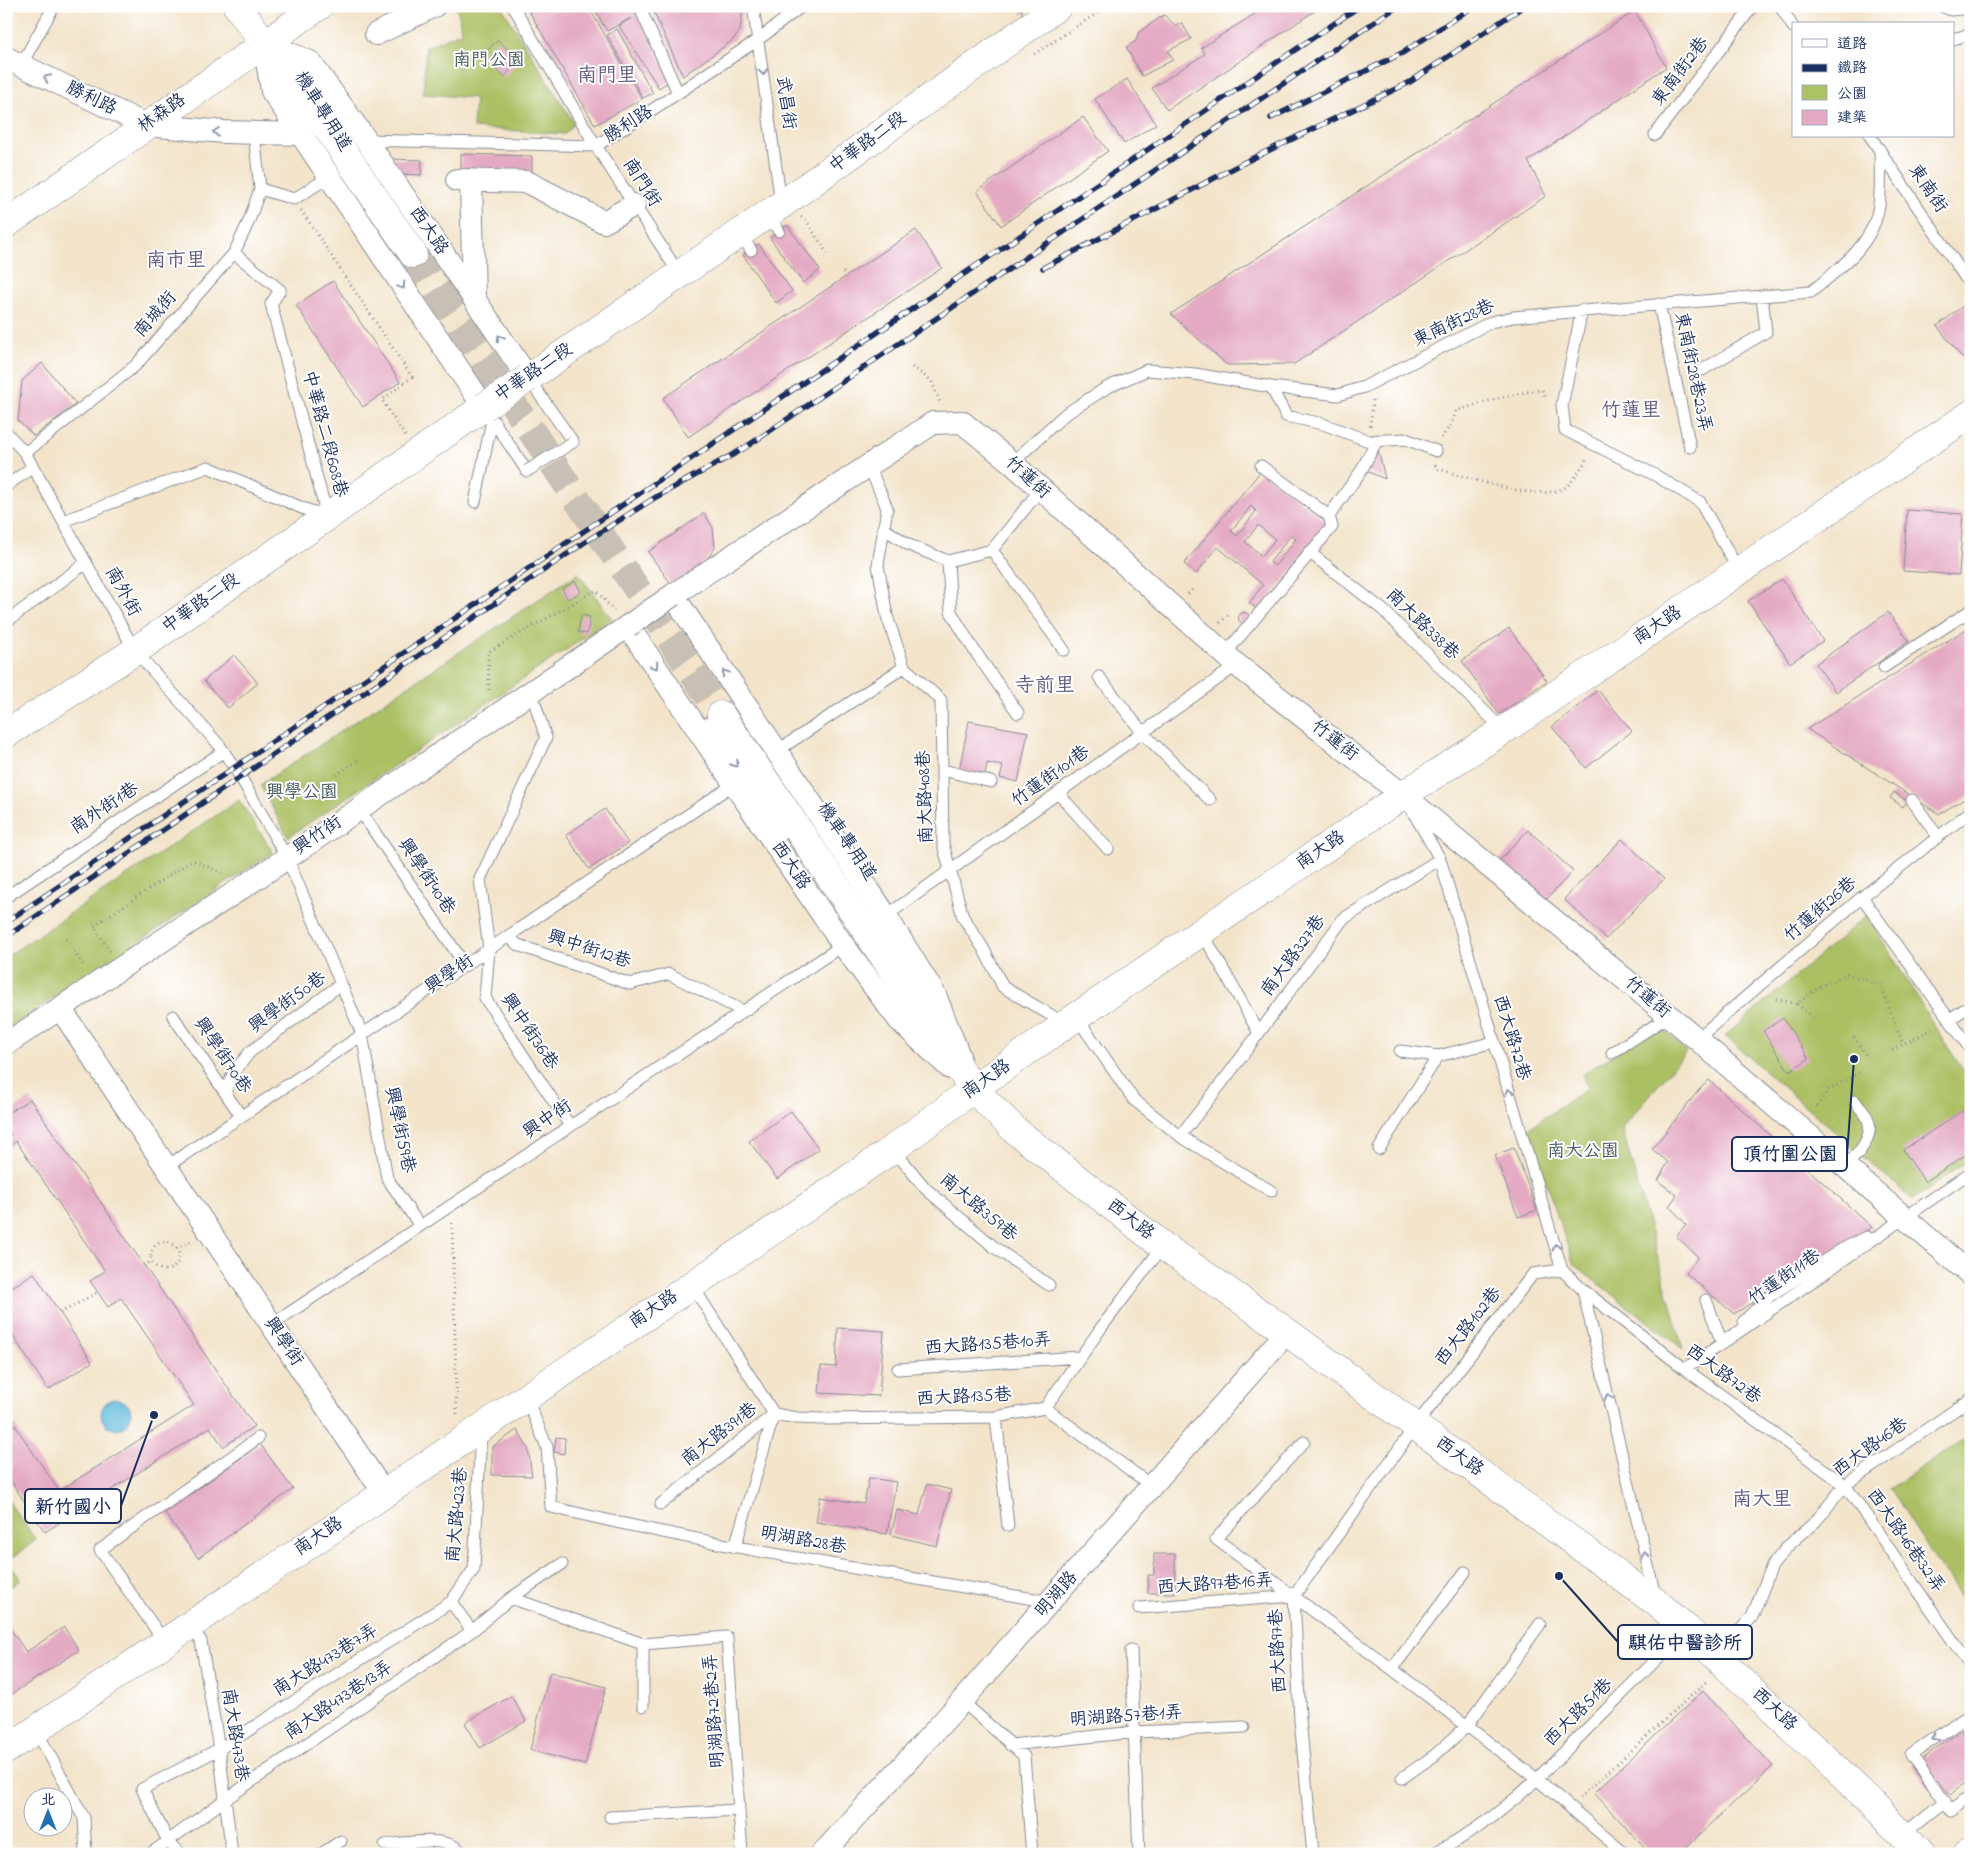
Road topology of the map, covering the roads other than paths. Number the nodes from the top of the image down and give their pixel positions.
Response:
1 (54, 6) edge
2 (319, 6) edge
3 (434, 6) edge
4 (513, 6) edge
5 (639, 6) edge
6 (753, 6) edge
7 (802, 6) edge
8 (1058, 6) edge
9 (1753, 6) edge
10 (1780, 6) edge
11 (1941, 6) edge
12 (242, 8) edge
13 (1971, 8) edge
14 (1792, 25) edge
15 (376, 34) dead end
16 (1971, 34) edge
17 (759, 39) junction
18 (1954, 39) edge
19 (264, 43) junction
20 (14, 62) edge
21 (678, 93) junction
22 (146, 125) junction
23 (254, 133) junction
24 (300, 134) junction
25 (1655, 135) dead end
26 (1871, 138) edge
27 (366, 140) junction
28 (596, 146) junction
29 (1880, 150) junction
30 (329, 177) junction
31 (260, 189) junction
32 (634, 205) junction
33 (776, 217) junction
34 (6, 224) edge
35 (234, 253) junction
36 (413, 254) tunnel mouth
37 (680, 275) junction
38 (1971, 286) edge
39 (1762, 296) junction
40 (474, 299) junction
41 (1659, 304) junction
42 (1582, 310) junction
43 (1702, 370) dead end
44 (528, 378) junction
45 (1271, 387) junction
46 (488, 413) junction
47 (1971, 414) edge
48 (6, 432) edge
49 (1373, 441) junction
50 (1690, 447) dead end
51 (1434, 451) road end
52 (25, 453) junction
53 (1012, 464) junction
54 (869, 466) junction
55 (1261, 466) dead end
56 (33, 467) junction
57 (6, 486) edge
58 (1040, 490) junction
59 (474, 502) dead end
60 (1328, 516) junction
61 (63, 521) junction
62 (883, 528) junction
63 (992, 550) junction
64 (1309, 552) junction
65 (948, 561) junction
66 (86, 563) junction
67 (1739, 571) junction
68 (673, 595) junction
69 (1971, 610) edge
70 (6, 622) edge
71 (628, 626) junction
72 (1064, 650) dead end
73 (134, 651) junction
74 (1231, 660) junction
75 (904, 667) junction
76 (1884, 667) dead end
77 (1099, 677) dead end
78 (531, 691) junction
79 (720, 714) junction
80 (1018, 714) dead end
81 (1504, 730) junction
82 (1143, 733) junction
83 (6, 734) edge
84 (224, 751) junction
85 (777, 751) junction
86 (943, 770) junction
87 (990, 782) dead end
88 (734, 784) junction
89 (1058, 793) junction
90 (1403, 795) junction
91 (1210, 800) dead end
92 (1912, 800) dead end
93 (359, 809) junction
94 (1971, 811) edge
95 (1938, 837) junction
96 (1108, 848) dead end
97 (287, 858) junction
98 (1440, 859) junction
99 (951, 870) junction
100 (1862, 896) junction
101 (6, 897) edge
102 (886, 916) junction
103 (1202, 932) junction
104 (508, 936) junction
105 (843, 945) junction
106 (489, 949) junction
107 (465, 965) junction
108 (340, 984) junction
109 (935, 995) junction
110 (1971, 1005) edge
111 (60, 1008) junction
112 (743, 1011) junction
113 (173, 1016) dead end
114 (1669, 1016) junction
115 (1950, 1019) junction
116 (899, 1020) junction
117 (1066, 1024) junction
118 (1259, 1033) junction
119 (362, 1034) junction
120 (1697, 1039) junction
121 (1494, 1042) junction
122 (6, 1044) edge
123 (1971, 1050) edge
124 (1400, 1051) dead end
125 (1612, 1053) dead end
126 (1438, 1056) junction
127 (973, 1089) junction
128 (225, 1092) junction
129 (1855, 1101) dead end
130 (241, 1116) junction
131 (570, 1126) junction
132 (1180, 1136) junction
133 (894, 1149) junction
134 (1379, 1149) dead end
135 (1846, 1166) junction
136 (166, 1167) junction
137 (1971, 1172) edge
138 (1271, 1191) dead end
139 (1905, 1217) junction
140 (420, 1226) junction
141 (1163, 1246) junction
142 (1562, 1270) junction
143 (1971, 1275) edge
144 (692, 1285) junction
145 (1049, 1285) dead end
146 (1583, 1290) junction
147 (1706, 1300) dead end
148 (271, 1324) junction
149 (1287, 1332) junction
150 (1722, 1343) junction
151 (1080, 1357) junction
152 (898, 1369) dead end
153 (1685, 1369) junction
154 (526, 1397) junction
155 (1971, 1400) edge
156 (1045, 1408) junction
157 (774, 1414) junction
158 (996, 1417) junction
159 (1416, 1425) junction
160 (481, 1427) junction
161 (258, 1438) dead end
162 (1304, 1442) dead end
163 (1845, 1485) junction
164 (1152, 1486) junction
165 (384, 1493) junction
166 (661, 1504) dead end
167 (1008, 1526) dead end
168 (735, 1547) junction
169 (562, 1564) dead end
170 (1465, 1572) dead end
171 (1294, 1596) junction
172 (510, 1598) junction
173 (451, 1602) junction
174 (1051, 1602) junction
175 (1657, 1603) junction
176 (1139, 1608) dead end
177 (1540, 1624) dead end
178 (190, 1625) junction
179 (1687, 1629) junction
180 (472, 1631) junction
181 (164, 1641) junction
182 (643, 1644) junction
183 (1131, 1650) dead end
184 (1721, 1661) junction
185 (1971, 1667) edge
186 (1392, 1669) junction
187 (962, 1701) junction
188 (643, 1706) dead end
189 (1466, 1726) junction
190 (1244, 1727) dead end
191 (36, 1730) junction
192 (1135, 1732) junction
193 (1971, 1732) edge
194 (1010, 1745) junction
195 (219, 1749) junction
196 (6, 1750) edge
197 (1402, 1778) dead end
198 (1538, 1780) junction
199 (1971, 1797) edge
200 (226, 1799) junction
201 (1945, 1802) junction
202 (739, 1810) junction
203 (610, 1817) dead end
204 (168, 1841) junction
205 (341, 1841) dead end
206 (1911, 1844) edge
207 (386, 1845) dead end
208 (1971, 1850) edge
209 (86, 1854) edge
210 (150, 1854) edge
211 (181, 1854) edge
212 (232, 1854) edge
213 (321, 1854) edge
214 (463, 1854) edge
215 (742, 1854) edge
216 (822, 1854) edge
217 (1032, 1854) edge
218 (1139, 1854) edge
219 (1313, 1854) edge
220 (1432, 1854) edge
221 (1625, 1854) edge
222 (1966, 1854) edge

1 - 20 lane
2 - 19 street, 林森路
3 - 15 street
4 - 28 lane, 南門街
5 - 21 lane
6 - 17 lane, 武昌街
7 - 17 lane, 勝利路
8 - 33 street, 中華路二段
9 - 25 lane, 東南街2巷
10 - 14 lane
11 - 13 lane
12 - 19 street, 西大路
16 - 18 lane
17 - 21 lane, 勝利路
17 -> 33 lane, 武昌街
19 - 22 street, 林森路
19 - 24 street, 西大路
19 - 27 street, 西大路
19 - 36 street, 西大路
22 -> 20 street, 勝利路
21 - 28 lane, 勝利路
23 -> 22 street, 勝利路
22 - 34 street, 林森路
23 - 24 street, 勝利路
23 - 31 lane, 南城街
24 - 30 street, 西大路
26 - 29 lane, 東南街
27 - 28 lane, 勝利路
27 - 40 street, 西大路
28 - 32 lane, 南門街
29 - 38 lane, 東南街
29 - 39 lane, 東南街28巷
30 - 31 lane
30 -> 46 street, 西大路
31 - 35 lane, 南城街
32 - 37 lane, 南門街
32 - 40 street
33 - 37 street, 中華路二段
35 - 52 lane, 南城街
35 - 61 lane, 中華路二段608巷
37 - 44 street, 中華路二段
39 - 41 lane, 東南街28巷
39 - 43 lane
44 -> 40 street, 西大路
41 - 42 lane, 東南街28巷
41 - 50 lane, 東南街28巷23弄
42 - 45 lane, 東南街28巷
42 - 67 lane
44 - 46 street, 中華路二段, bridge
44 - 46 lane, 西大路, bridge
45 - 49 lane
45 - 53 lane, 東南街28巷
46 - 59 lane
46 - 73 street, 中華路二段
47 - 67 street, 南大路
48 - 52 lane, 南外街
49 - 51 lane
49 - 60 lane
52 - 56 lane, 南外街
53 - 54 street, 竹蓮街
53 - 58 street, 竹蓮街
54 - 62 lane
54 - 68 street, 竹蓮街
55 - 60 lane
56 - 57 lane
56 - 61 lane, 南外街
58 - 63 lane
58 - 74 street, 竹蓮街
60 - 64 lane
61 - 66 lane, 南外街
62 - 65 lane
62 - 75 lane
63 - 65 lane
63 - 72 lane
64 - 74 lane
64 - 81 lane, 南大路338巷
65 - 80 lane
66 - 70 lane
66 - 73 lane, 南外街
67 - 81 street, 南大路
68 - 71 street, 竹蓮街, bridge
85 -> 68 street, 西大路
69 - 76 lane
71 - 78 street, 興竹街
71 -> 88 street, 西大路
73 - 83 street, 中華路二段
73 - 84 lane, 南外街
74 - 82 lane, 竹蓮街101巷
74 - 90 street, 竹蓮街
75 - 85 lane
75 - 86 lane, 南大路408巷
77 - 82 lane
78 - 93 street, 興竹街
78 - 106 lane, 興中街36巷
79 - 109 lane, 機車專用道
79 -> 116 lane
79 - 127 street, 西大路
81 - 90 street, 南大路
82 - 89 lane, 竹蓮街101巷
82 - 91 lane
84 - 97 lane, 南外街
84 - 101 lane, 南外街1巷
85 - 102 street, 西大路
86 - 87 lane
86 - 99 lane, 南大路408巷
88 - 104 lane, 興學街
88 - 105 street, 西大路
89 - 96 lane
89 - 99 lane, 竹蓮街101巷
90 - 98 lane, 西大路72巷
90 - 103 street, 南大路
90 - 114 street, 竹蓮街
92 - 95 lane
93 - 97 street, 興竹街
93 - 107 lane, 興學街40巷
94 - 95 lane, 竹蓮街26巷
95 - 100 lane, 竹蓮街26巷
97 - 108 lane, 南外街
97 - 111 street, 興竹街
98 - 118 lane, 南大路327巷
98 - 121 lane, 西大路72巷
99 - 102 lane, 竹蓮街101巷
99 - 117 lane, 南大路408巷
100 - 115 lane
100 - 120 lane, 竹蓮街26巷
102 - 109 street, 西大路
103 - 117 street, 南大路
103 - 118 lane, 南大路327巷
104 - 106 lane, 興學街
104 - 112 lane, 興中街12巷
105 - 112 lane, 興中街
105 - 116 street, 西大路
106 - 107 lane, 興學街
106 - 131 lane, 興中街36巷
107 - 119 lane, 興學街
108 - 119 lane, 興學街50巷
108 - 128 lane, 興學街50巷
109 - 127 street, 西大路
110 - 115 lane
111 - 122 street, 興竹街
111 - 136 street, 興學街
112 - 131 lane, 興中街
113 - 128 lane, 興學街70巷
114 - 120 street, 竹蓮街
114 - 125 lane
115 - 123 lane
116 - 127 street, 西大路
117 - 127 street, 南大路
117 - 132 lane
118 - 132 lane, 南大路327巷
119 - 130 lane, 興學街
119 - 140 lane, 興學街59巷
120 - 135 street, 竹蓮街
121 - 126 lane
142 -> 121 lane, 西大路72巷
124 - 126 lane
126 - 134 lane
127 - 133 street, 南大路
127 - 141 street, 西大路
128 - 130 lane, 興學街70巷
129 - 135 lane
130 - 136 lane, 興學街
131 - 140 lane, 興中街
132 - 138 lane
133 - 144 street, 南大路
133 - 145 lane, 南大路359巷
135 - 139 street, 竹蓮街
136 - 148 street, 興學街
137 - 139 lane, 竹蓮街11巷
139 - 143 street, 竹蓮街
139 - 150 lane, 竹蓮街11巷
140 - 148 lane, 興中街
141 - 149 street, 西大路
141 - 151 lane
142 - 146 lane, 西大路72巷
142 - 159 lane, 西大路102巷
144 - 154 street, 南大路
144 - 157 lane, 南大路391巷
146 - 153 lane, 西大路72巷
175 -> 146 lane
147 - 150 lane
148 - 165 street, 興學街
149 - 159 street, 西大路
149 - 164 street, 明湖路
150 - 153 lane, 竹蓮街11巷
151 - 152 lane, 西大路135巷10弄
151 - 156 lane
153 - 163 lane, 西大路72巷
154 - 160 street, 南大路
154 - 168 lane, 明湖路28巷
155 - 163 lane, 西大路46巷
156 - 158 lane, 西大路135巷
156 - 164 lane
157 - 158 lane, 西大路135巷
157 - 166 lane, 南大路391巷
157 - 168 lane
158 - 167 lane
159 - 171 lane, 西大路97巷
159 - 175 street, 西大路
160 - 165 street, 南大路
160 - 173 lane, 南大路423巷
161 - 181 lane
162 - 171 lane
163 - 184 lane, 西大路46巷
163 - 185 lane, 西大路46巷32弄
164 - 174 street, 明湖路
165 - 178 street, 南大路
168 - 174 lane, 明湖路28巷
169 - 172 lane
170 - 186 lane
171 - 176 lane, 西大路97巷16弄
171 - 186 lane
171 - 219 lane, 西大路97巷
172 - 180 lane
172 - 182 lane
173 - 180 lane
173 - 195 lane, 南大路473巷7弄
174 - 187 street, 明湖路
175 - 179 street, 西大路
177 - 189 lane
178 - 181 street, 南大路
178 - 195 lane, 南大路473巷
179 - 184 street, 西大路
179 - 198 lane, 西大路51巷
180 - 200 lane, 南大路473巷13弄
181 - 191 street, 南大路
182 - 188 lane
182 - 202 lane, 明湖路72巷2弄
183 - 192 lane
184 - 206 street, 西大路
186 - 189 lane
187 - 194 lane
187 - 216 street, 明湖路
189 - 197 lane
189 - 198 lane
190 - 192 lane, 明湖路57巷1弄
191 - 196 street, 南大路
191 - 209 lane
192 - 194 lane, 明湖路57巷1弄
192 - 218 lane
193 -> 201 lane
194 - 217 lane
195 - 200 lane, 南大路473巷
195 - 204 lane, 南大路473巷7弄
198 - 220 lane, 西大路51巷
198 - 221 lane
199 - 201 lane
200 - 204 lane, 南大路473巷13弄
200 - 212 lane, 南大路473巷
201 - 206 lane
202 - 203 lane
202 - 215 lane, 明湖路72巷2弄
204 - 210 lane, 南大路473巷13弄
204 - 211 lane
205 - 213 lane
207 - 214 lane
208 - 222 street

